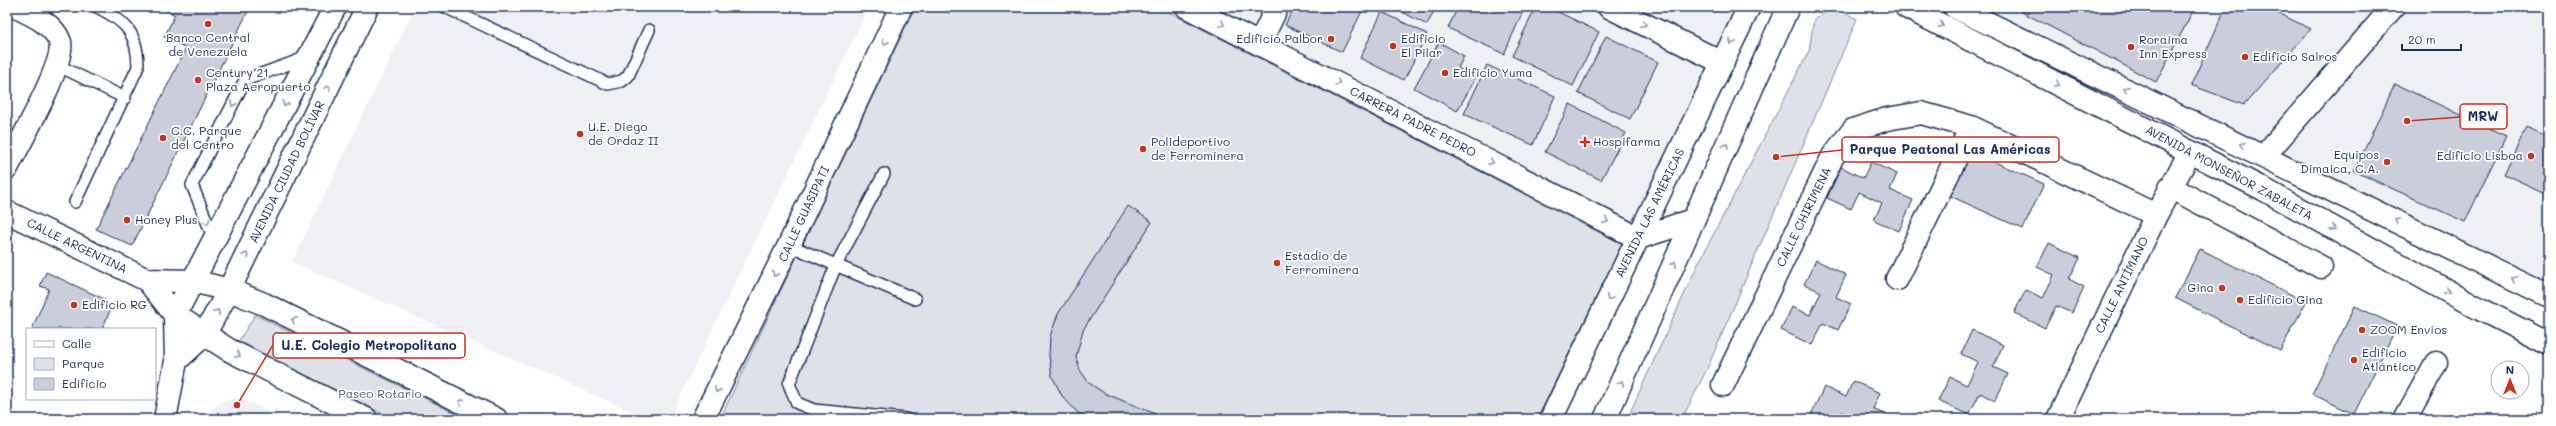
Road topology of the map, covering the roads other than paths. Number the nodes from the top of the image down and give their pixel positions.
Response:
1 (16, 7) edge
2 (97, 7) edge
3 (335, 7) edge
4 (367, 7) edge
5 (445, 7) edge
6 (901, 7) edge
7 (1187, 7) edge
8 (1277, 7) edge
9 (1609, 7) edge
10 (1749, 7) edge
11 (1788, 7) edge
12 (1801, 7) edge
13 (1906, 7) edge
14 (1955, 7) edge
15 (2393, 7) edge
16 (649, 30) dead end
17 (1777, 32) junction
18 (1260, 43) junction
19 (309, 57) junction
20 (1723, 63) junction
21 (57, 65) junction
22 (125, 98) junction
23 (1971, 127) junction
24 (2190, 152) junction
25 (2264, 156) junction
26 (7, 168) edge
27 (884, 174) dead end
28 (2170, 187) junction
29 (75, 202) dead end
30 (7, 212) edge
31 (2156, 215) junction
32 (1693, 220) junction
33 (1638, 238) junction
34 (215, 240) junction
35 (789, 245) junction
36 (836, 265) junction
37 (2321, 267) dead end
38 (1897, 279) dead end
39 (147, 280) junction
40 (193, 281) junction
41 (229, 290) junction
42 (2549, 296) edge
43 (915, 300) dead end
44 (175, 315) junction
45 (204, 335) junction
46 (2549, 344) edge
47 (176, 361) junction
48 (2436, 363) dead end
49 (1723, 385) dead end
50 (165, 419) edge
51 (366, 419) edge
52 (496, 419) edge
53 (703, 419) edge
54 (906, 419) edge
55 (1551, 419) edge
56 (1605, 419) edge
57 (2058, 419) edge
58 (2405, 419) edge

1 - 21 street
2 - 22 lane
3 - 19 street
41 -> 4 street, AVENIDA CIUDAD BOLÍVAR
5 - 16 lane
6 -> 35 street, CALLE GUASIPATI
7 -> 18 street, CARRERA PADRE PEDRO
8 - 18 street
9 -> 20 street
10 -> 20 street, AVENIDA LAS AMÉRICAS
11 - 17 street
12 - 17 street
13 -> 24 street, AVENIDA MONSEÑOR ZABALETA
25 -> 14 street
15 - 25 street
32 -> 17 street
18 -> 33 street, CARRERA PADRE PEDRO
19 -> 34 street
19 -> 34 lane
20 - 33 street, AVENIDA LAS AMÉRICAS
21 - 22 lane
21 - 26 street
22 - 29 lane
23 - 31 street, CALLE CHIRIMENA
23 - 38 street
23 - 49 street, CALLE CHIRIMENA
24 - 28 street, CALLE ANTÍMANO
24 -> 46 street, AVENIDA MONSEÑOR ZABALETA
42 -> 25 street
27 - 36 lane
28 - 31 street, CALLE ANTÍMANO
28 - 37 street
30 - 39 street, CALLE ARGENTINA
31 - 57 street, CALLE ANTÍMANO
32 - 33 street
56 -> 32 street
33 -> 55 street, AVENIDA LAS AMÉRICAS
34 - 40 street
35 - 36 lane
35 -> 53 street, CALLE GUASIPATI
36 - 43 lane
36 - 54 lane
39 - 40 street, CALLE ARGENTINA
39 - 44 street, CALLE ARGENTINA
40 - 41 street
40 - 44 street
45 -> 41 street, AVENIDA CIUDAD BOLÍVAR
52 -> 41 street
44 - 45 street
44 - 47 street
45 - 47 street, AVENIDA CIUDAD BOLÍVAR
45 -> 51 street
47 - 50 street
48 - 58 street

